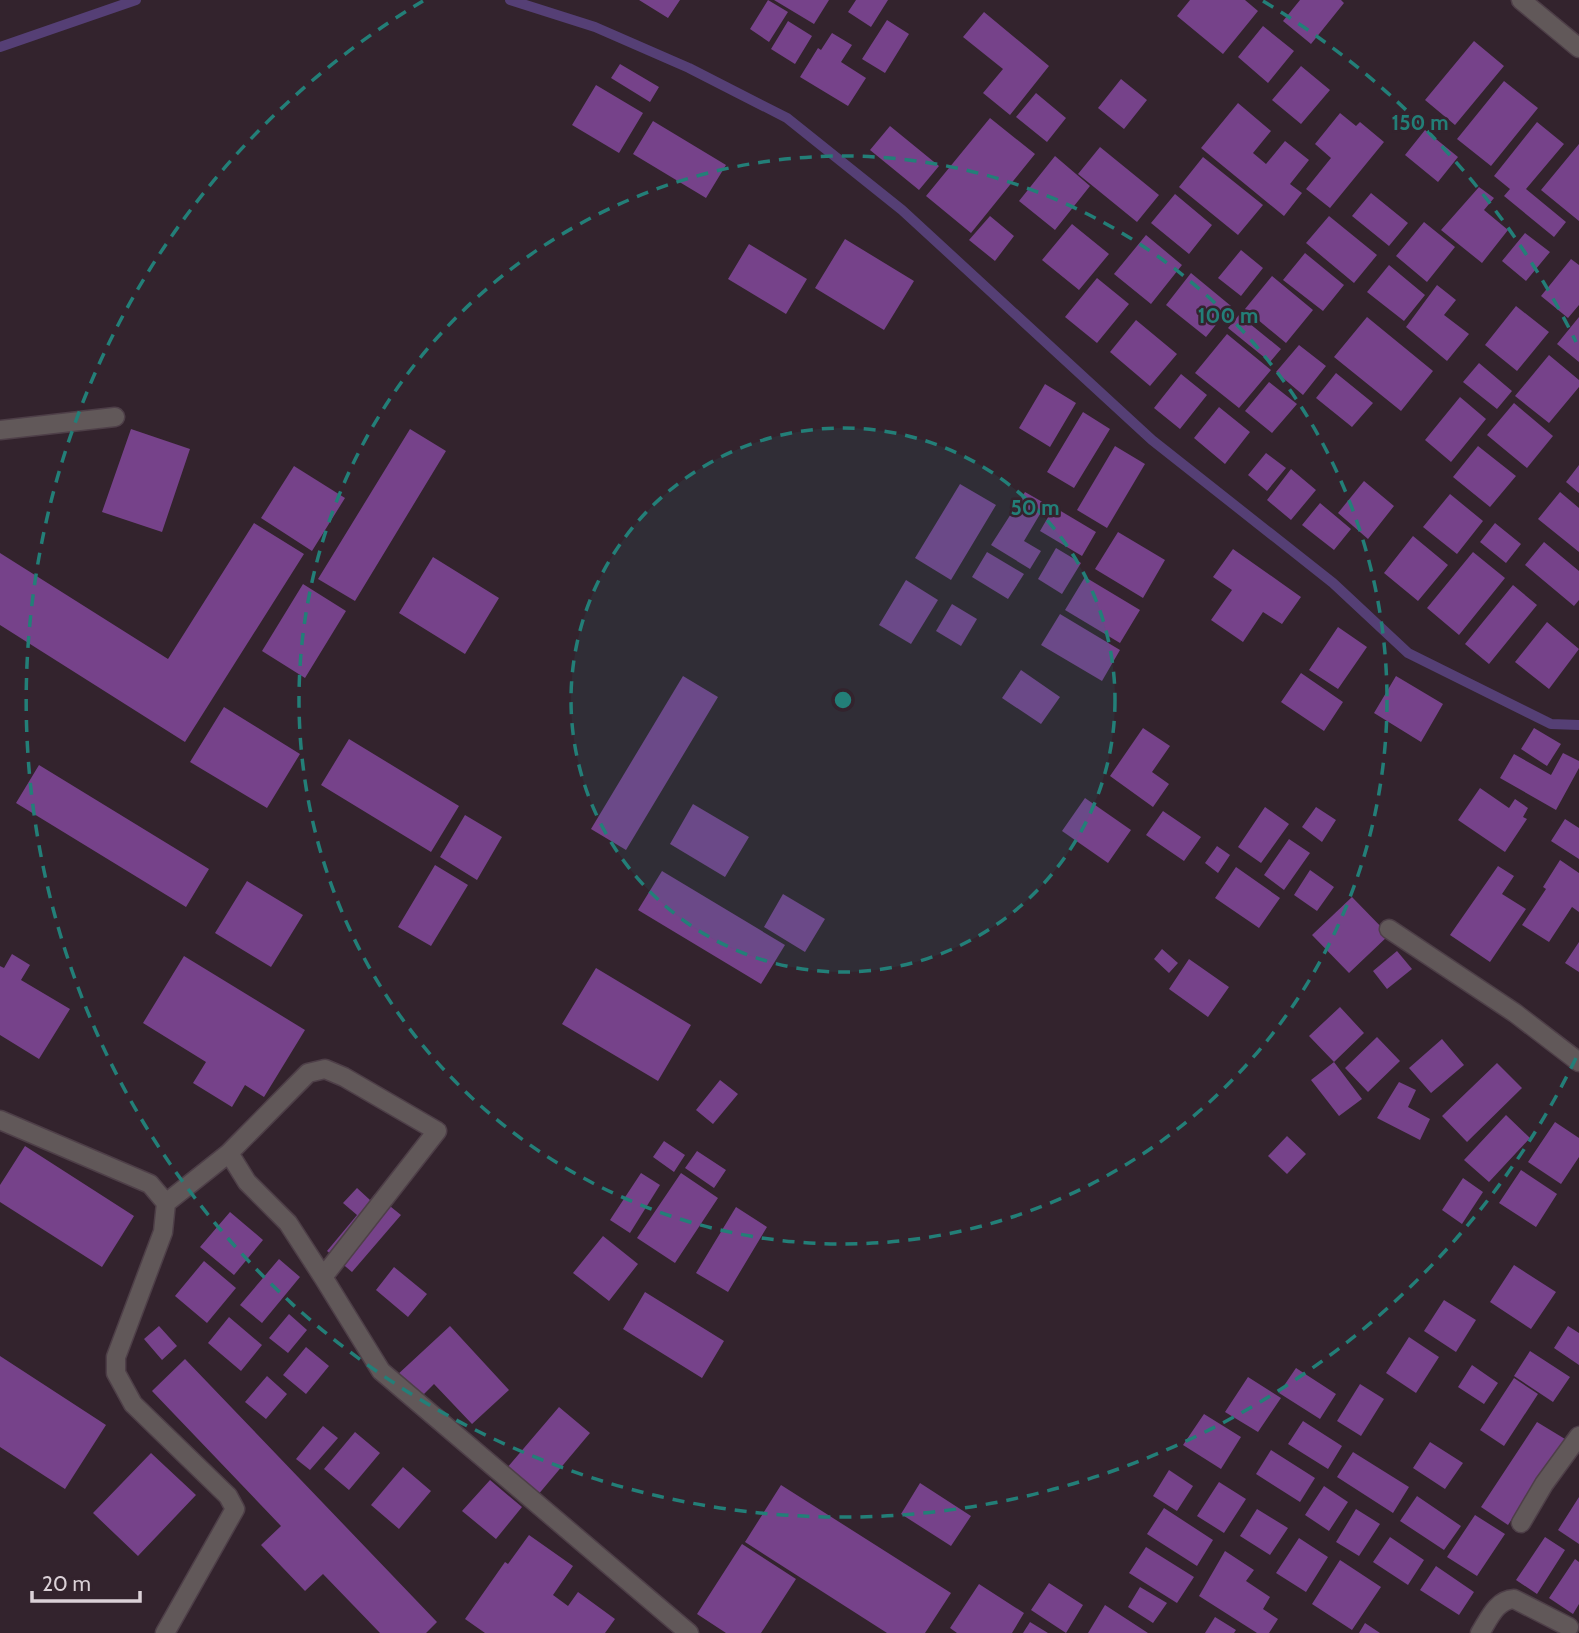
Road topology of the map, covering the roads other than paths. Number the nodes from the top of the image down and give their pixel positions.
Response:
1 (1521, 0) edge
2 (1579, 48) edge
3 (115, 416) dead end
4 (0, 430) edge
5 (1390, 929) dead end
6 (1579, 1062) edge
7 (0, 1120) edge
8 (229, 1153) junction
9 (166, 1203) junction
10 (323, 1277) junction
11 (1579, 1436) edge
12 (1521, 1523) dead end
13 (1569, 1627) dead end
14 (165, 1633) edge
15 (690, 1633) edge
16 (1480, 1633) edge

1 - 2 street
3 - 4 street
5 - 6 street
7 - 9 street
8 - 9 street
8 - 10 street
8 - 10 street
9 - 14 street
10 - 15 street
11 - 12 street
13 - 16 street

